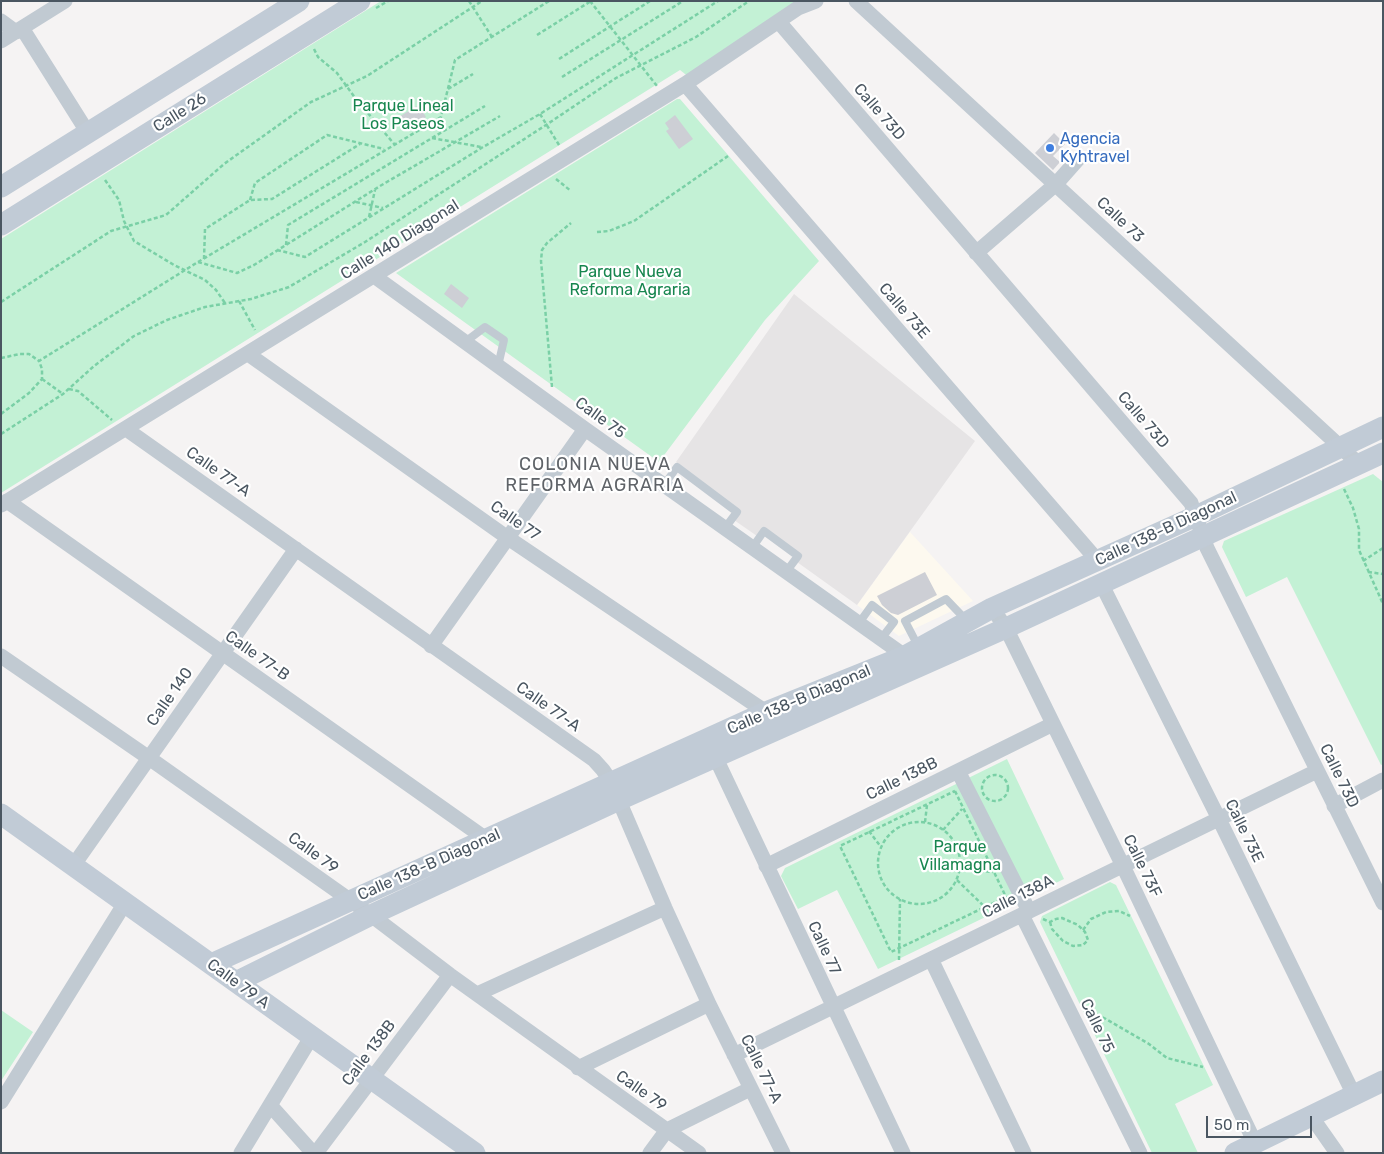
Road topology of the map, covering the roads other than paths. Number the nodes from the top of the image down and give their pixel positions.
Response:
1 (65, 1) edge
2 (299, 1) edge
3 (360, 1) edge
4 (816, 1) edge
5 (857, 1) edge
6 (1, 21) edge
7 (779, 22) junction
8 (19, 30) junction
9 (1, 41) edge
10 (685, 84) junction
11 (88, 133) junction
12 (1078, 158) dead end
13 (1056, 184) junction
14 (1, 187) edge
15 (1, 224) edge
16 (976, 253) junction
17 (374, 276) junction
18 (465, 342) junction
19 (248, 354) junction
20 (498, 366) junction
21 (120, 425) junction
22 (1383, 427) edge
23 (585, 429) junction
24 (1339, 447) junction
25 (1383, 453) edge
26 (1359, 464) junction
27 (664, 485) junction
28 (4, 503) edge
29 (1196, 516) junction
30 (725, 528) junction
31 (1203, 537) junction
32 (508, 538) junction
33 (296, 549) junction
34 (1097, 560) junction
35 (1101, 583) junction
36 (992, 608) junction
37 (968, 622) junction
38 (858, 624) junction
39 (1006, 628) junction
40 (881, 639) junction
41 (432, 646) junction
42 (912, 652) junction
43 (223, 653) junction
44 (1, 656) edge
45 (766, 712) junction
46 (1053, 724) junction
47 (707, 739) junction
48 (149, 758) junction
49 (716, 758) junction
50 (958, 771) junction
51 (1317, 771) junction
52 (1383, 780) edge
53 (615, 791) junction
54 (1334, 806) junction
55 (1, 814) edge
56 (1219, 819) junction
57 (486, 839) junction
58 (73, 866) junction
59 (766, 866) junction
60 (1123, 866) junction
61 (349, 900) junction
62 (125, 903) junction
63 (1383, 903) edge
64 (665, 908) junction
65 (1030, 914) junction
66 (371, 915) junction
67 (931, 959) junction
68 (211, 964) junction
69 (450, 976) junction
70 (236, 982) junction
71 (477, 994) junction
72 (709, 1004) junction
73 (833, 1007) junction
74 (312, 1036) junction
75 (734, 1054) junction
76 (578, 1068) junction
77 (371, 1079) junction
78 (1383, 1081) edge
79 (750, 1089) junction
80 (1354, 1096) junction
81 (1, 1102) edge
82 (270, 1105) junction
83 (1311, 1116) junction
84 (667, 1130) junction
85 (1255, 1143) junction
86 (241, 1153) edge
87 (315, 1153) edge
88 (475, 1153) edge
89 (650, 1153) edge
90 (699, 1153) edge
91 (783, 1153) edge
92 (902, 1153) edge
93 (1024, 1153) edge
94 (1140, 1153) edge
95 (1236, 1153) edge
96 (1337, 1153) edge

1 - 8 street
2 - 11 street, Calle 26
3 - 15 street, Calle 26
4 - 7 street, Calle 140 Diagonal
5 - 13 street, Calle 73
6 - 8 street
7 - 10 street, Calle 140 Diagonal
7 - 16 street, Calle 73D
8 - 9 street
8 - 11 street
10 - 17 street, Calle 140 Diagonal
10 - 34 street, Calle 73E
11 - 14 street, Calle 26
12 - 13 street
13 - 16 street
13 - 24 street, Calle 73
16 - 29 street, Calle 73D
17 - 18 street, Calle 75
17 - 19 street, Calle 140 Diagonal
18 - 20 street, Calle 75
18 - 20 lane
19 - 21 street, Calle 140 Diagonal
19 - 32 street, Calle 77
20 - 23 street, Calle 75
21 - 28 street, Calle 140 Diagonal
21 - 33 street, Calle 77-A
22 - 24 street, Calle 138-B Diagonal
23 - 27 street, Calle 75
23 - 32 street
24 - 26 street, Calle 73
24 - 29 street, Calle 138-B Diagonal
25 - 26 street, Calle 138-B Diagonal
26 - 31 street, Calle 138-B Diagonal
27 - 30 street, Calle 75
27 - 30 lane
28 - 43 street, Calle 77-B
29 - 31 street, Calle 73D
29 - 34 street, Calle 138-B Diagonal
30 - 38 street, Calle 75
31 - 35 street, Calle 138-B Diagonal
31 - 51 street, Calle 73D
32 - 41 street
32 - 45 street, Calle 77
33 - 41 street, Calle 77-A
33 - 43 street, Calle 140
34 - 36 street, Calle 138-B Diagonal
35 - 39 street, Calle 138-B Diagonal
35 - 56 street, Calle 73E
36 - 37 street, Calle 138-B Diagonal
36 - 39 street, Calle 73F
37 - 42 street, Calle 138-B Diagonal
37 - 42 lane
38 - 40 street, Calle 75
38 - 40 lane
39 - 46 street, Calle 73F
39 - 49 street, Calle 138-B Diagonal
40 - 42 street, Calle 75
41 - 53 street, Calle 77-A
42 - 45 street, Calle 138-B Diagonal
43 - 48 street, Calle 140
43 - 57 street, Calle 77-B
44 - 48 street, Calle 79
45 - 47 street, Calle 138-B Diagonal
46 - 50 street, Calle 138B
46 - 60 street, Calle 73F
47 - 49 street, Calle 77
47 - 53 street, Calle 138-B Diagonal
48 - 58 street, Calle 140
48 - 61 street, Calle 79
49 - 53 street, Calle 138-B Diagonal
49 - 59 street, Calle 77
50 - 59 street, Calle 138B
50 - 65 street, Calle 75
51 - 54 street, Calle 73D
51 - 56 street, Calle 138A
52 - 54 street
53 - 57 street, Calle 138-B Diagonal
53 - 64 street, Calle 77-A
53 - 66 street, Calle 138-B Diagonal
54 - 63 street, Calle 73D
55 - 58 street, Calle 79 A
56 - 60 street, Calle 138A
56 - 80 street, Calle 73E
57 - 61 street, Calle 138-B Diagonal
58 - 62 street, Calle 79 A
59 - 73 street, Calle 77
60 - 65 street, Calle 138A
60 - 85 street, Calle 73F
61 - 66 street, Calle 79
61 - 68 street, Calle 138-B Diagonal
62 - 68 street, Calle 79 A
62 - 81 street
64 - 71 street
64 - 72 street, Calle 77-A
65 - 67 street, Calle 138A
65 - 94 street, Calle 75
66 - 69 street, Calle 79
66 - 70 street, Calle 138-B Diagonal
67 - 73 street, Calle 138A
67 - 93 street
68 - 70 street, Calle 79 A
69 - 71 street, Calle 79
69 - 77 street, Calle 138B
70 - 74 street, Calle 79 A
71 - 76 street, Calle 79
72 - 75 street, Calle 77-A
72 - 76 street
73 - 75 street, Calle 138A
73 - 92 street, Calle 77
74 - 77 street, Calle 79 A
74 - 82 street
75 - 79 street, Calle 77-A
76 - 84 street, Calle 79
77 - 87 street, Calle 138B
77 - 88 street, Calle 79 A
78 - 80 street
79 - 84 street
79 - 91 street, Calle 77-A
80 - 83 street
82 - 86 street
82 - 87 street
83 - 85 street
83 - 96 street
84 - 89 street
84 - 90 street, Calle 79
85 - 95 street

